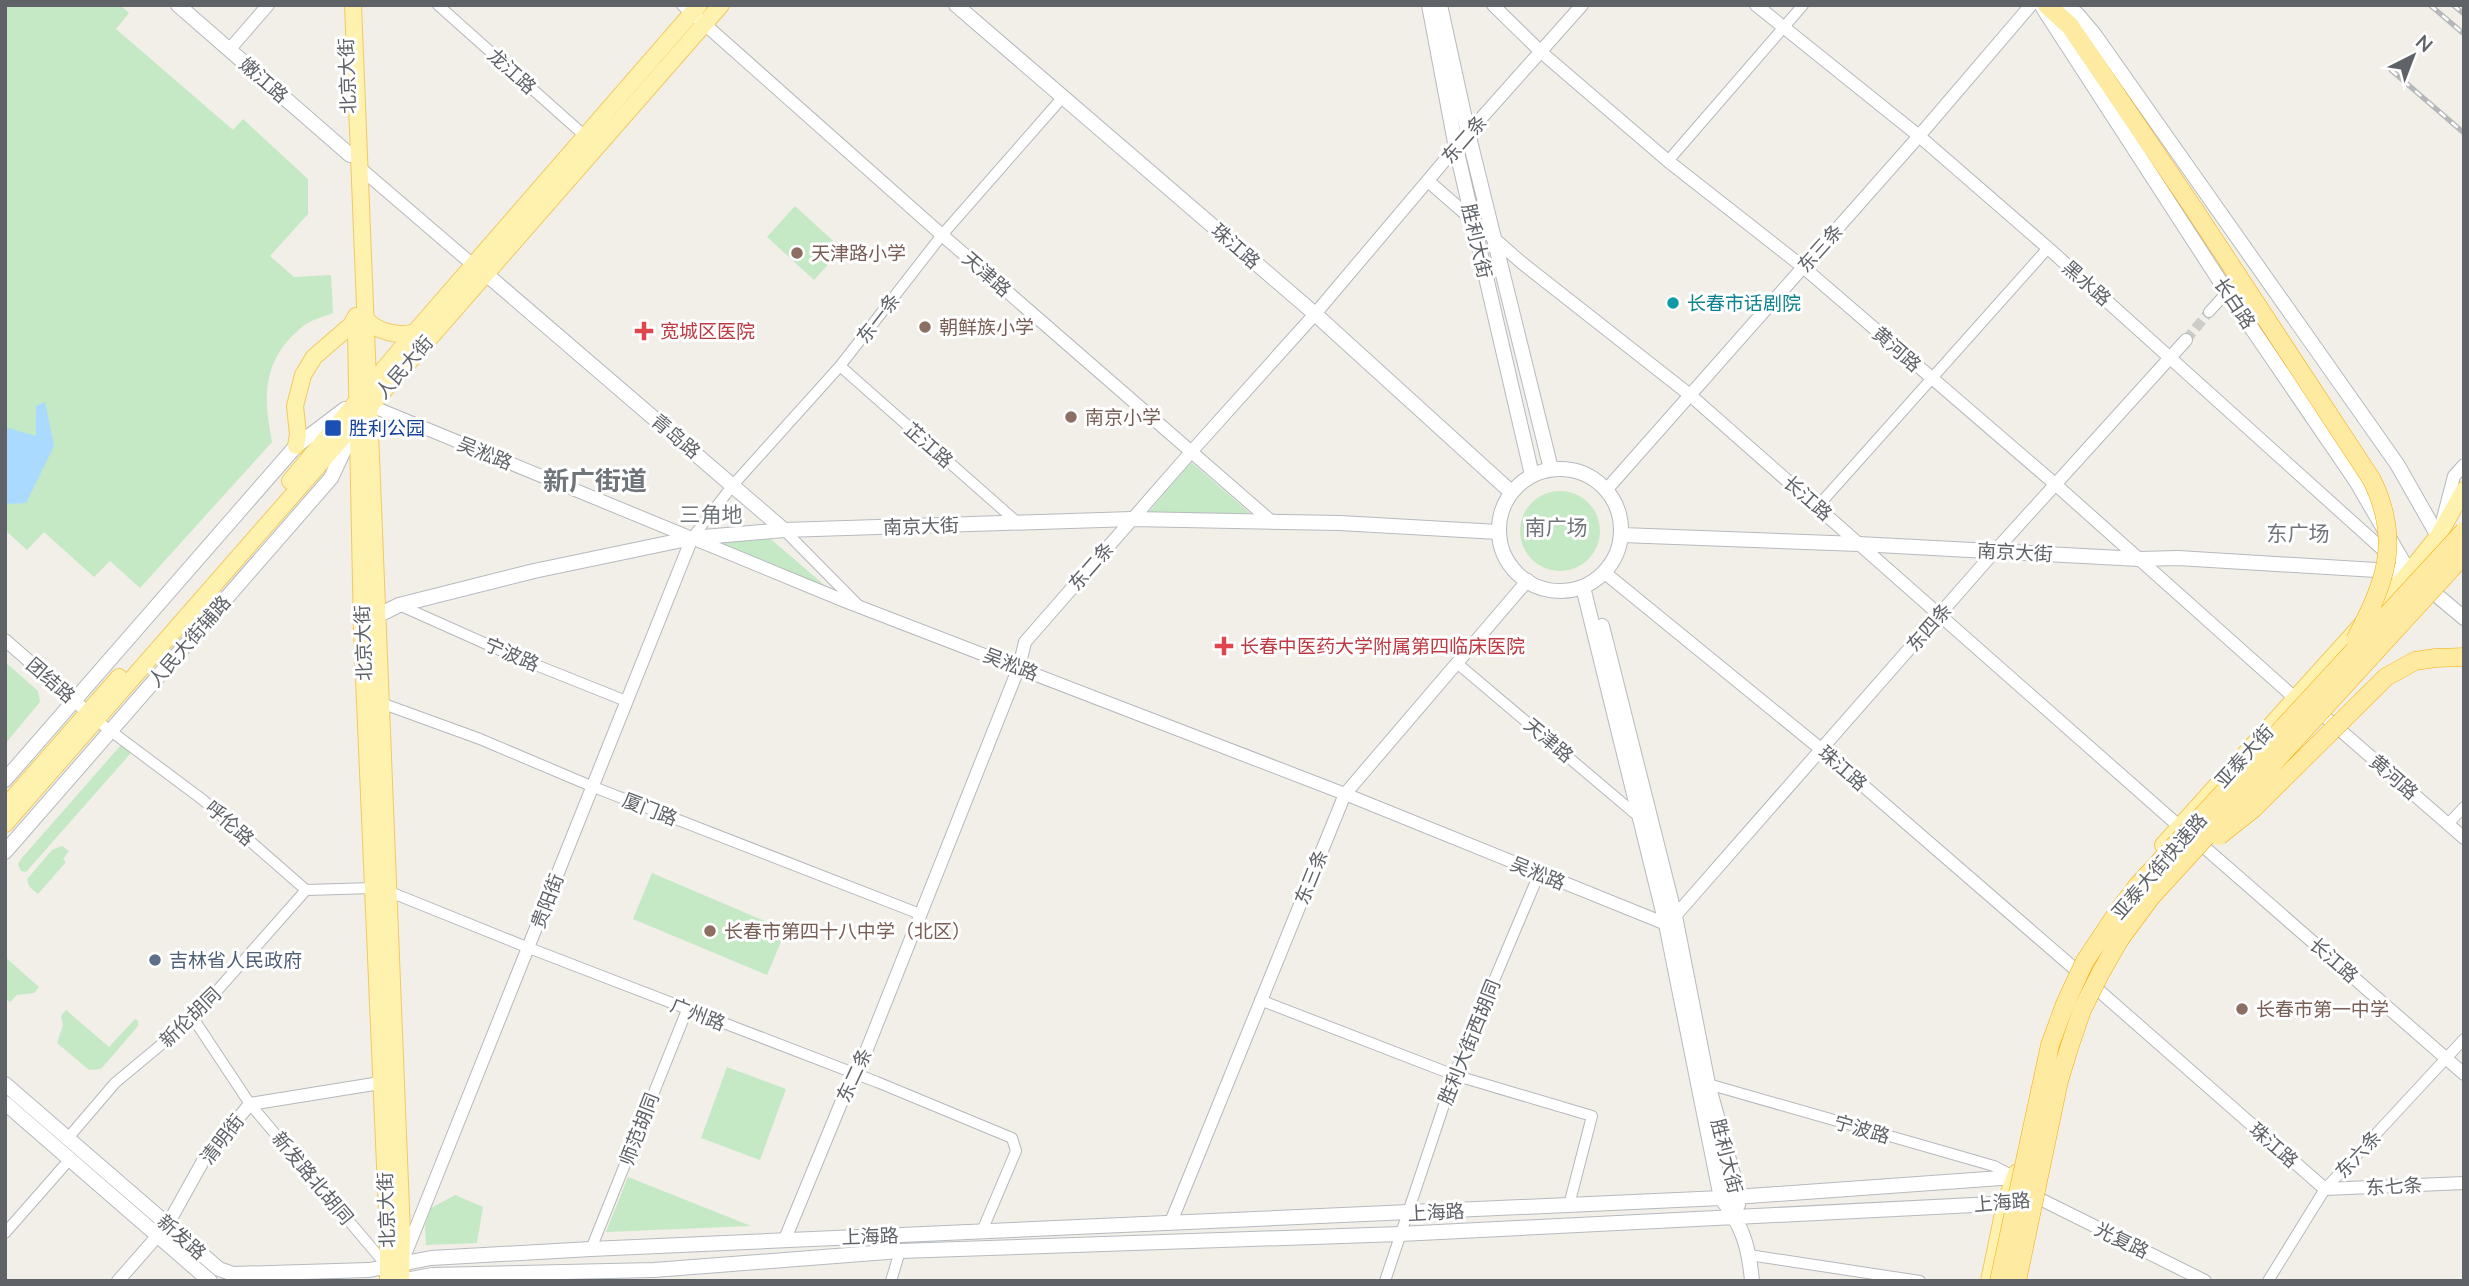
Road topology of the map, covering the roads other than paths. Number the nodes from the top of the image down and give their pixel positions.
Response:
1 (178, 5) edge
2 (268, 5) edge
3 (345, 5) edge
4 (353, 5) edge
5 (438, 5) edge
6 (721, 5) edge
7 (956, 5) edge
8 (1429, 5) edge
9 (1440, 5) edge
10 (1493, 5) edge
11 (1583, 5) edge
12 (1756, 5) edge
13 (1803, 5) edge
14 (2031, 5) edge
15 (2044, 5) edge
16 (2064, 5) edge
17 (695, 12) edge
18 (1783, 29) junction
19 (229, 50) junction
20 (1541, 51) junction
21 (1062, 98) junction
22 (1468, 133) junction
23 (585, 136) junction
24 (1919, 136) junction
25 (1456, 148) junction
26 (1668, 161) junction
27 (355, 162) junction
28 (1428, 181) junction
29 (1474, 222) junction
30 (942, 235) junction
31 (1496, 242) junction
32 (2048, 248) junction
33 (1803, 267) junction
34 (479, 270) junction
35 (2227, 292) junction
36 (2209, 312) tunnel mouth
37 (1315, 314) junction
38 (361, 318) junction
39 (415, 332) junction
40 (2186, 340) tunnel mouth
41 (2171, 357) junction
42 (841, 366) junction
43 (1931, 379) junction
44 (369, 386) junction
45 (1690, 395) junction
46 (364, 403) junction
47 (358, 421) junction
48 (296, 446) junction
49 (1191, 452) junction
50 (2464, 465) edge
51 (1551, 470) junction
52 (1532, 475) junction
53 (2055, 484) junction
54 (733, 485) junction
55 (1607, 489) junction
56 (2464, 490) edge
57 (1511, 492) junction
58 (1818, 506) junction
59 (1132, 519) junction
60 (1272, 522) junction
61 (1018, 523) junction
62 (784, 530) junction
63 (2464, 531) edge
64 (1498, 532) junction
65 (1622, 535) junction
66 (2438, 536) junction
67 (692, 538) junction
68 (1859, 544) junction
69 (1995, 551) junction
70 (2464, 558) edge
71 (2139, 559) junction
72 (2409, 572) junction
73 (1605, 573) junction
74 (1528, 580) junction
75 (1587, 585) junction
76 (2435, 594) junction
77 (399, 605) junction
78 (858, 606) junction
79 (1940, 615) junction
80 (377, 616) junction
81 (2464, 618) edge
82 (2385, 629) junction
83 (362, 632) junction
84 (5, 640) edge
85 (2464, 657) edge
86 (2344, 661) junction
87 (1458, 664) junction
88 (1018, 667) junction
89 (2296, 699) junction
90 (74, 701) junction
91 (626, 701) junction
92 (382, 703) junction
93 (92, 716) junction
94 (2325, 716) junction
95 (110, 732) junction
96 (1822, 750) junction
97 (5, 779) edge
98 (591, 786) junction
99 (1345, 794) junction
100 (5, 807) edge
101 (2464, 807) edge
102 (1639, 817) junction
103 (5, 824) edge
104 (2448, 824) junction
105 (2180, 827) junction
106 (2464, 838) edge
107 (2204, 847) junction
108 (5, 852) edge
109 (2180, 866) junction
110 (1539, 874) junction
111 (374, 888) junction
112 (306, 890) junction
113 (390, 892) junction
114 (920, 915) junction
115 (1671, 920) junction
116 (529, 948) junction
117 (2076, 970) junction
118 (2097, 989) junction
119 (1261, 1000) junction
120 (687, 1010) junction
121 (193, 1018) junction
122 (2464, 1039) edge
123 (2447, 1059) junction
124 (853, 1074) junction
125 (2464, 1074) edge
126 (1454, 1075) junction
127 (380, 1083) junction
128 (5, 1084) edge
129 (1708, 1084) junction
130 (5, 1103) edge
131 (250, 1104) junction
132 (68, 1138) junction
133 (70, 1159) junction
134 (2015, 1177) junction
135 (2464, 1183) edge
136 (2325, 1189) junction
137 (1739, 1196) junction
138 (1721, 1198) junction
139 (2040, 1199) junction
140 (2005, 1203) junction
141 (1569, 1205) junction
142 (1406, 1213) junction
143 (1736, 1217) junction
144 (1171, 1222) junction
145 (163, 1230) junction
146 (982, 1231) junction
147 (5, 1233) edge
148 (1400, 1234) junction
149 (785, 1239) junction
150 (591, 1249) junction
151 (900, 1251) junction
152 (1749, 1255) junction
153 (392, 1270) edge
154 (1386, 1280) edge
155 (118, 1281) edge
156 (210, 1281) edge
157 (401, 1281) edge
158 (891, 1281) edge
159 (1752, 1281) edge
160 (1920, 1281) edge
161 (1989, 1281) edge
162 (1998, 1281) edge
163 (2017, 1281) edge
164 (2024, 1281) edge
165 (2205, 1281) edge
166 (2268, 1281) edge

1 - 19 main road, 嫩江路
2 - 19 street
3 - 27 main road, 北京大街
4 - 27 main road, 北京大街
5 - 23 street, 龙江路
6 - 17 main road, 人民大街
7 - 21 main road, 珠江路
8 - 25 main road, 胜利大街
9 - 22 main road, 胜利大街
10 - 20 street, 黄河路
11 - 20 street, 东二条
12 - 18 street, 黑水路
13 - 18 street
14 - 24 street, 东三条
15 - 35 main road, 长白路
15 - 86 highway, bridge
16 - 66 main road, 长白路
17 - 23 main road, 人民大街
17 - 30 street, 天津路
17 - 34 main road, 人民大街
18 - 24 street, 黑水路
18 - 26 street
19 - 27 main road, 嫩江路
20 - 22 street, 东二条
20 - 26 street, 黄河路
21 - 30 street, 东一条
21 - 37 main road, 珠江路
22 - 25 street, 东二条
22 - 31 main road, 胜利大街
23 - 34 main road, 人民大街
24 - 32 street, 黑水路
24 - 33 street, 东三条
25 - 28 street, 东二条
25 - 29 main road, 胜利大街
26 - 33 street, 黄河路
27 - 34 street, 嫩江路
27 - 38 main road, 北京大街
28 - 29 street, 长江路
28 - 37 street, 东二条
29 - 31 street, 长江路
29 - 52 main road, 胜利大街
30 - 42 street, 东一条
30 - 49 street, 天津路
31 - 45 street, 长江路
31 - 51 main road, 胜利大街
32 - 41 street, 黑水路
32 - 43 street
33 - 43 street, 黄河路
33 - 45 street, 东三条
34 - 39 main road, 人民大街
34 - 46 main road, 人民大街
34 - 54 main road, 青岛路
35 - 36 street
35 - 72 main road, 长白路
37 - 49 street, 东二条
37 - 57 main road, 珠江路
38 - 39 main road
38 - 44 main road, 北京大街
38 - 46 main road, 北京大街
38 - 48 main road
39 - 44 main road, 人民大街
40 - 41 street, 东四条
41 - 53 street, 东四条
41 - 72 street, 黑水路
42 - 54 street, 东一条
42 - 61 street, 芷江路
43 - 53 street, 黄河路
43 - 58 street
44 - 46 main road, 北京大街
45 - 55 street, 东三条
45 - 58 street, 长江路
46 - 47 main road, 人民大街
46 - 48 main road
46 - 67 street, 吴淞路
46 - 80 main road, 北京大街
46 - 93 main road, 人民大街
47 - 83 main road, 北京大街
47 - 93 main road, 人民大街
47 - 95 main road, 人民大街辅路
48 - 90 main road
49 - 59 street, 东二条
49 - 60 street, 天津路
50 - 66 street
51 - 52 main road
51 - 55 main road
52 - 57 main road
53 - 69 street, 东四条
53 - 71 street, 黄河路
54 - 62 main road, 青岛路
54 - 67 street, 东一条
55 - 65 main road
56 - 66 main road, 亚泰大街
57 - 64 main road
58 - 68 street, 长江路
59 - 60 main road, 南京大街
59 - 61 main road, 南京大街
59 - 88 street, 东二条
60 - 64 main road, 南京大街
61 - 62 main road, 南京大街
62 - 67 main road, 南京大街
62 - 78 street, 青岛路
63 - 82 highway, bridge
64 - 74 main road
65 - 68 main road, 南京大街
65 - 73 main road
66 - 72 main road, 亚泰大街
67 - 77 main road, 南京大街
67 - 78 street, 吴淞路
67 - 91 street, 贵阳街
68 - 69 main road, 南京大街
68 - 79 street, 长江路
69 - 71 main road, 南京大街
69 - 79 street, 东四条
70 - 76 main road, 亚泰大街
70 - 82 highway, bridge
71 - 72 main road, 南京大街
71 - 89 street, 黄河路
72 - 76 main road, 长白路
72 - 89 main road, 亚泰大街
73 - 75 main road
73 - 96 street, 珠江路
74 - 75 main road
74 - 87 street, 东三条
75 - 102 main road, 胜利大街
75 - 115 main road, 胜利大街
76 - 81 main road
76 - 94 main road, 亚泰大街
77 - 80 main road, 南京大街
77 - 91 street, 宁波路
78 - 88 street, 吴淞路
79 - 96 street, 东四条
79 - 105 street, 长江路
80 - 83 main road, 南京大街
80 - 92 main road, 北京大街
82 - 86 highway, 亚泰大街快速路, bridge
82 - 109 highway, 亚泰大街快速路, bridge
83 - 111 main road, 北京大街
84 - 90 street, 团结路
85 - 109 highway, bridge
86 - 162 highway, 亚泰大街快速路, bridge
87 - 99 street, 东三条
87 - 102 street, 天津路
88 - 99 street, 吴淞路
88 - 114 street, 东二条
89 - 105 main road, 亚泰大街
90 - 93 street, 团结路
90 - 97 main road
91 - 98 street, 贵阳街
92 - 98 street, 厦门路
92 - 113 main road, 北京大街
93 - 95 street, 呼伦路
93 - 100 main road, 人民大街
93 - 103 main road, 人民大街
94 - 104 street, 黄河路
94 - 107 main road, 亚泰大街
95 - 108 main road, 人民大街辅路
95 - 112 street, 呼伦路
96 - 115 street, 东四条
96 - 117 street, 珠江路
98 - 114 street, 厦门路
98 - 116 street, 贵阳街
99 - 110 street, 吴淞路
99 - 119 street, 东三条
101 - 104 street
102 - 115 main road, 胜利大街
104 - 106 street, 黄河路
105 - 117 main road, 亚泰大街
107 - 118 main road, 亚泰大街
107 - 123 street, 长江路
109 - 163 highway, 亚泰大街快速路, bridge
110 - 115 street, 吴淞路
110 - 126 street, 胜利大街西胡同
111 - 112 street
111 - 127 main road, 北京大街
112 - 121 street, 新伦胡同
113 - 116 street, 广州路
113 - 153 main road, 北京大街
114 - 124 street, 东二条
115 - 129 main road, 胜利大街
115 - 138 main road, 胜利大街
116 - 120 street, 广州路
116 - 153 street, 贵阳街
117 - 134 main road, 亚泰大街
118 - 136 street, 珠江路
118 - 139 main road, 亚泰大街
119 - 126 street
119 - 144 street, 东三条
120 - 124 street, 广州路
120 - 150 street, 师范胡同
121 - 131 street, 新发路北胡同
121 - 132 street, 新伦胡同
122 - 123 street, 东六条
123 - 125 street, 长江路
123 - 136 street, 东六条
124 - 146 street, 广州路
124 - 149 street, 东二条
126 - 141 street
126 - 142 street, 胜利大街西胡同
127 - 131 street, 清明街
127 - 153 main road, 北京大街
128 - 132 main road, 新发路
129 - 134 street, 宁波路
129 - 137 main road, 胜利大街
130 - 133 main road, 新发路
131 - 145 street, 清明街
131 - 153 street, 新发路北胡同
132 - 145 main road, 新发路
133 - 145 main road, 新发路
133 - 147 street
134 - 137 main road, 上海路
134 - 139 main road, 上海路
134 - 140 main road, 亚泰大街
135 - 136 street, 东七条
136 - 166 street, 东六条
137 - 138 main road, 上海路
137 - 143 main road, 胜利大街
138 - 141 main road, 上海路
138 - 143 main road, 胜利大街
139 - 140 main road, 上海路
139 - 164 main road, 亚泰大街
139 - 165 street, 光复路
140 - 143 main road, 上海路
140 - 161 main road, 亚泰大街
141 - 142 main road, 上海路
142 - 144 main road, 上海路
142 - 148 street, 胜利大街西胡同
143 - 148 main road, 上海路
143 - 152 main road
144 - 146 main road, 上海路
145 - 153 main road, 新发路
145 - 155 street, 清明街
145 - 156 main road, 新发路
146 - 149 main road, 上海路
148 - 151 main road, 上海路
148 - 154 street, 胜利大街西胡同
149 - 150 main road, 上海路
150 - 153 main road, 上海路
151 - 157 main road, 上海路
151 - 158 street
152 - 159 main road
152 - 160 street
153 - 157 main road, 北京大街

